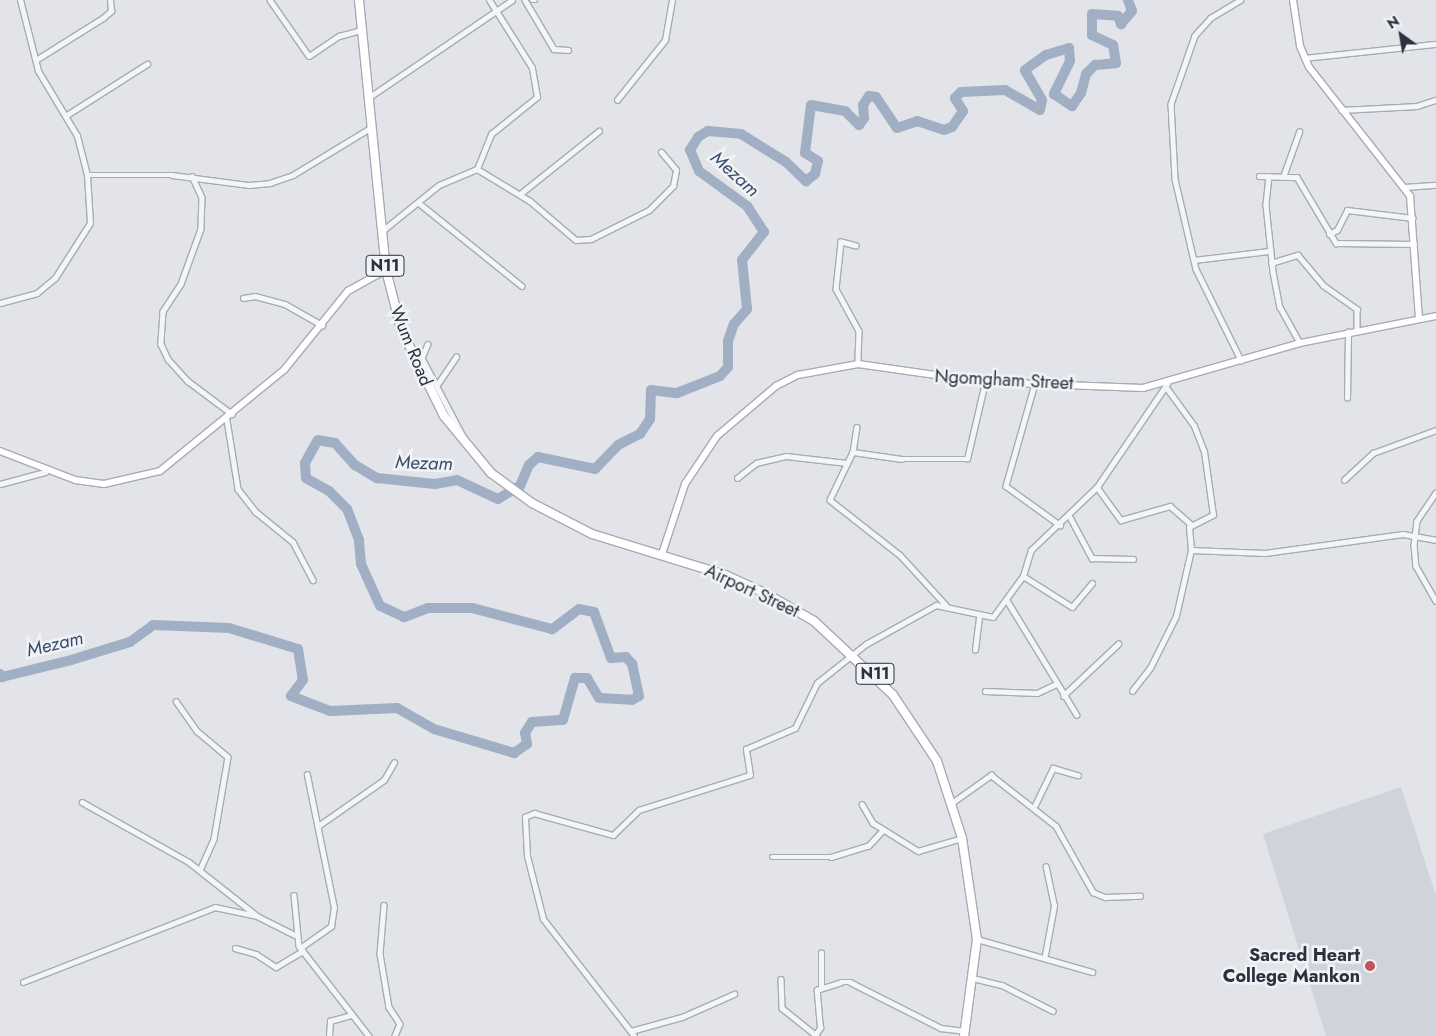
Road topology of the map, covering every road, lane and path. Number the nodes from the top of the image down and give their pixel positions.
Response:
1 (20, 0) edge
2 (110, 0) edge
3 (270, 0) edge
4 (359, 0) edge
5 (489, 0) edge
6 (512, 0) edge
7 (525, 0) edge
8 (672, 0) edge
9 (1241, 0) edge
10 (1293, 0) edge
11 (495, 11) junction
12 (362, 30) junction
13 (1436, 44) edge
14 (568, 50) dead end
15 (1304, 58) junction
16 (36, 60) junction
17 (147, 64) dead end
18 (368, 98) junction
19 (617, 100) dead end
20 (1436, 100) edge
21 (1340, 110) junction
22 (67, 116) junction
23 (372, 127) junction
24 (599, 131) dead end
25 (1300, 132) dead end
26 (661, 152) dead end
27 (477, 169) junction
28 (88, 175) junction
29 (192, 176) junction
30 (1260, 176) dead end
31 (1269, 176) junction
32 (1284, 176) junction
33 (1436, 185) edge
34 (1404, 187) junction
35 (520, 194) junction
36 (419, 203) junction
37 (1413, 218) junction
38 (381, 232) junction
39 (1329, 234) junction
40 (1414, 244) junction
41 (856, 246) dead end
42 (1270, 251) junction
43 (1194, 260) junction
44 (1271, 263) junction
45 (386, 270) junction
46 (522, 286) dead end
47 (243, 298) dead end
48 (0, 304) edge
49 (1436, 316) edge
50 (1418, 318) junction
51 (322, 325) junction
52 (1357, 330) junction
53 (1348, 332) junction
54 (1300, 343) junction
55 (428, 344) dead end
56 (456, 357) dead end
57 (1241, 360) junction
58 (858, 364) junction
59 (985, 382) junction
60 (1035, 384) junction
61 (437, 385) junction
62 (1167, 386) junction
63 (1347, 398) dead end
64 (233, 415) junction
65 (227, 420) junction
66 (857, 427) dead end
67 (1436, 430) edge
68 (465, 444) junction
69 (0, 451) edge
70 (853, 452) junction
71 (847, 463) junction
72 (45, 472) junction
73 (737, 478) dead end
74 (1344, 480) dead end
75 (0, 484) edge
76 (1097, 487) junction
77 (1436, 493) edge
78 (532, 503) joint
79 (1070, 516) junction
80 (1190, 524) junction
81 (1060, 525) junction
82 (1416, 535) junction
83 (1436, 540) edge
84 (1190, 550) junction
85 (662, 554) junction
86 (1133, 559) dead end
87 (1023, 576) junction
88 (313, 580) dead end
89 (1092, 583) dead end
90 (1436, 601) edge
91 (1008, 602) junction
92 (946, 605) junction
93 (979, 617) junction
94 (1118, 644) dead end
95 (975, 650) dead end
96 (853, 654) junction
97 (1056, 684) junction
98 (985, 691) dead end
99 (1132, 691) dead end
100 (1063, 696) junction
101 (176, 701) dead end
102 (1077, 715) dead end
103 (394, 762) dead end
104 (307, 774) dead end
105 (1078, 775) dead end
106 (82, 802) dead end
107 (953, 802) junction
108 (862, 804) dead end
109 (1035, 805) junction
110 (318, 826) junction
111 (883, 830) junction
112 (962, 838) junction
113 (772, 857) dead end
114 (1046, 867) dead end
115 (200, 870) junction
116 (294, 895) dead end
117 (1140, 896) dead end
118 (384, 905) dead end
119 (257, 916) junction
120 (295, 935) junction
121 (978, 939) junction
122 (235, 948) dead end
123 (301, 950) junction
124 (821, 953) dead end
125 (1045, 955) junction
126 (1092, 972) dead end
127 (973, 978) junction
128 (781, 979) dead end
129 (23, 982) dead end
130 (821, 987) junction
131 (734, 994) dead end
132 (1053, 1010) dead end
133 (351, 1015) junction
134 (632, 1031) junction
135 (965, 1033) edge
136 (816, 1035) edge
137 (329, 1036) edge
138 (369, 1036) edge
139 (395, 1036) edge
140 (634, 1036) edge

1 - 16 street
2 - 16 street
3 - 12 street
4 - 12 highway, Wum Road / N11
5 - 11 street
6 - 11 street
7 - 14 street
8 - 19 street
9 - 43 street
10 - 15 main road
11 - 18 street
11 - 27 street
12 - 18 highway, Wum Road / N11
13 - 15 street
15 - 21 main road
16 - 22 street
17 - 22 street
18 - 23 highway, Wum Road / N11
20 - 21 street
21 - 34 main road
22 - 28 street
23 - 29 street
23 - 38 highway, Wum Road / N11
24 - 35 street
25 - 32 street
26 - 35 street
27 - 35 street
27 - 36 street
28 - 29 street
28 - 48 street
29 - 64 street
30 - 31 street
31 - 32 street
31 - 42 street
32 - 39 street
33 - 34 street
34 - 37 main road
36 - 38 street
36 - 46 street
37 - 39 street
37 - 40 main road
38 - 45 highway, Wum Road / N11
39 - 40 street
40 - 50 main road
41 - 58 street
42 - 43 street
42 - 44 street
43 - 57 street
44 - 52 street
44 - 54 street
45 - 51 main road
45 - 68 highway, Wum Road / N11
47 - 51 street
49 - 50 main road, Ngomgham Street
50 - 52 main road, Ngomgham Street
51 - 64 main road
52 - 53 main road, Ngomgham Street
53 - 54 main road, Ngomgham Street
53 - 63 street
54 - 57 main road, Ngomgham Street
55 - 61 street
56 - 61 street
57 - 62 main road, Ngomgham Street
58 - 59 main road, Ngomgham Street
58 - 85 main road, Ngomgham Street
59 - 60 main road, Ngomgham Street
59 - 70 street
60 - 62 main road, Ngomgham Street
60 - 81 street
61 - 68 street
62 - 76 street
62 - 80 street
64 - 65 main road
65 - 72 main road
65 - 88 street
66 - 70 street
67 - 74 street
68 - 78 highway, Wum Road / N11
69 - 72 main road
70 - 71 street
71 - 73 street
71 - 92 street
72 - 75 street
76 - 79 street
76 - 80 street
77 - 82 street
78 - 85 highway, Airport Street / N11
79 - 81 street
79 - 86 street
80 - 84 street
81 - 87 street
82 - 83 street
82 - 84 street
82 - 90 street
84 - 99 street
85 - 96 highway, Airport Street / N11
87 - 89 street
87 - 91 street
91 - 93 street
91 - 97 street
92 - 93 street
92 - 96 street
93 - 95 street
94 - 100 street
96 - 107 highway, Airport Street / N11
96 - 134 street
97 - 98 street
97 - 100 street
100 - 102 street
101 - 115 street
103 - 110 street
104 - 110 street
105 - 109 street
106 - 115 street
107 - 109 street
107 - 112 highway, Airport Street / N11
108 - 111 street
109 - 117 street
110 - 123 street
111 - 112 street
111 - 113 street
112 - 121 highway, Airport Street / N11
114 - 125 street
115 - 119 street
116 - 120 street
118 - 139 street
119 - 120 street
119 - 129 street
120 - 123 street
121 - 125 street
121 - 127 highway, Airport Street / N11
122 - 123 street
123 - 133 street
124 - 130 street
125 - 126 street
127 - 132 street
127 - 135 highway, Airport Street / N11
128 - 136 street
130 - 135 street
130 - 136 street
131 - 134 street
133 - 137 street
133 - 138 street
134 - 140 street

